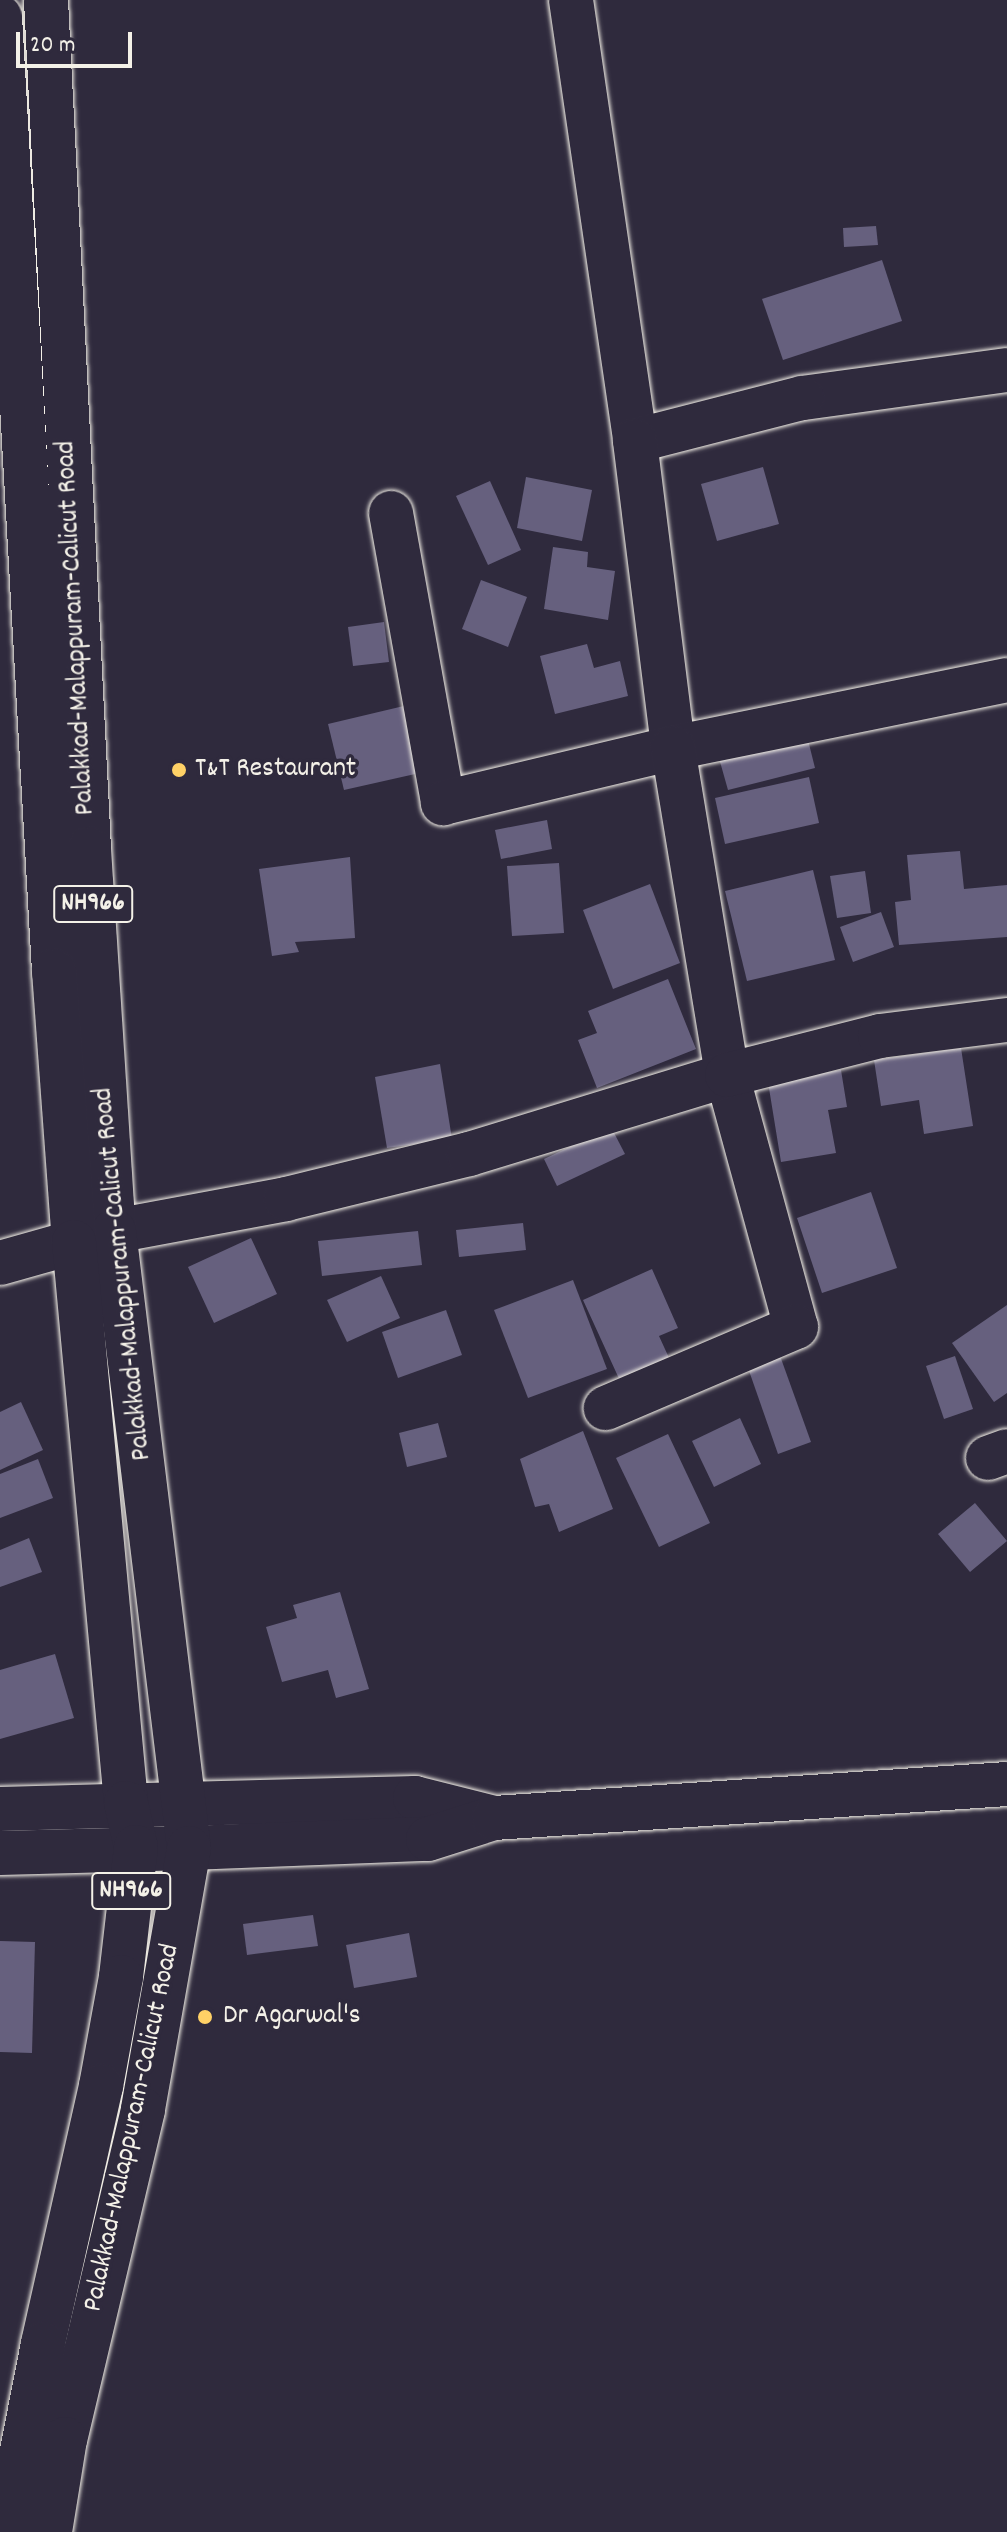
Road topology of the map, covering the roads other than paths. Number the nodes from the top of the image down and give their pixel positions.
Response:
1 (46, 0) edge
2 (571, 0) edge
3 (0, 17) edge
4 (1007, 370) edge
5 (635, 441) junction
6 (391, 513) dead end
7 (1007, 680) edge
8 (673, 748) junction
9 (1007, 1020) edge
10 (727, 1075) junction
11 (94, 1236) junction
12 (0, 1263) edge
13 (606, 1408) dead end
14 (1007, 1784) edge
15 (126, 1803) junction
16 (183, 1804) junction
17 (0, 1809) edge
18 (494, 1818) junction
19 (136, 1847) junction
20 (189, 1848) junction
21 (0, 1853) edge
22 (6, 2532) edge
23 (50, 2532) edge

1 - 11 main road, Palakkad-Malappuram-Calicut Road / NH966
2 - 5 main road
3 - 11 main road, Palakkad-Malappuram-Calicut Road / NH966
4 - 5 main road
5 - 8 main road
6 - 8 main road
7 - 8 main road
8 - 10 main road
9 - 10 main road
10 - 11 main road
10 - 13 main road
11 - 12 main road
11 - 15 main road, Palakkad-Malappuram-Calicut Road / NH966
11 - 16 main road, Palakkad-Malappuram-Calicut Road / NH966
14 - 18 main road
15 - 16 main road
15 - 17 main road
15 - 19 main road, Palakkad-Malappuram-Calicut Road / NH966
16 - 18 main road
16 - 20 main road, Palakkad-Malappuram-Calicut Road / NH966
18 - 20 main road
19 - 20 main road
19 - 21 main road
19 - 22 main road, Palakkad-Malappuram-Calicut Road / NH966
20 - 23 main road, Palakkad-Malappuram-Calicut Road / NH966

